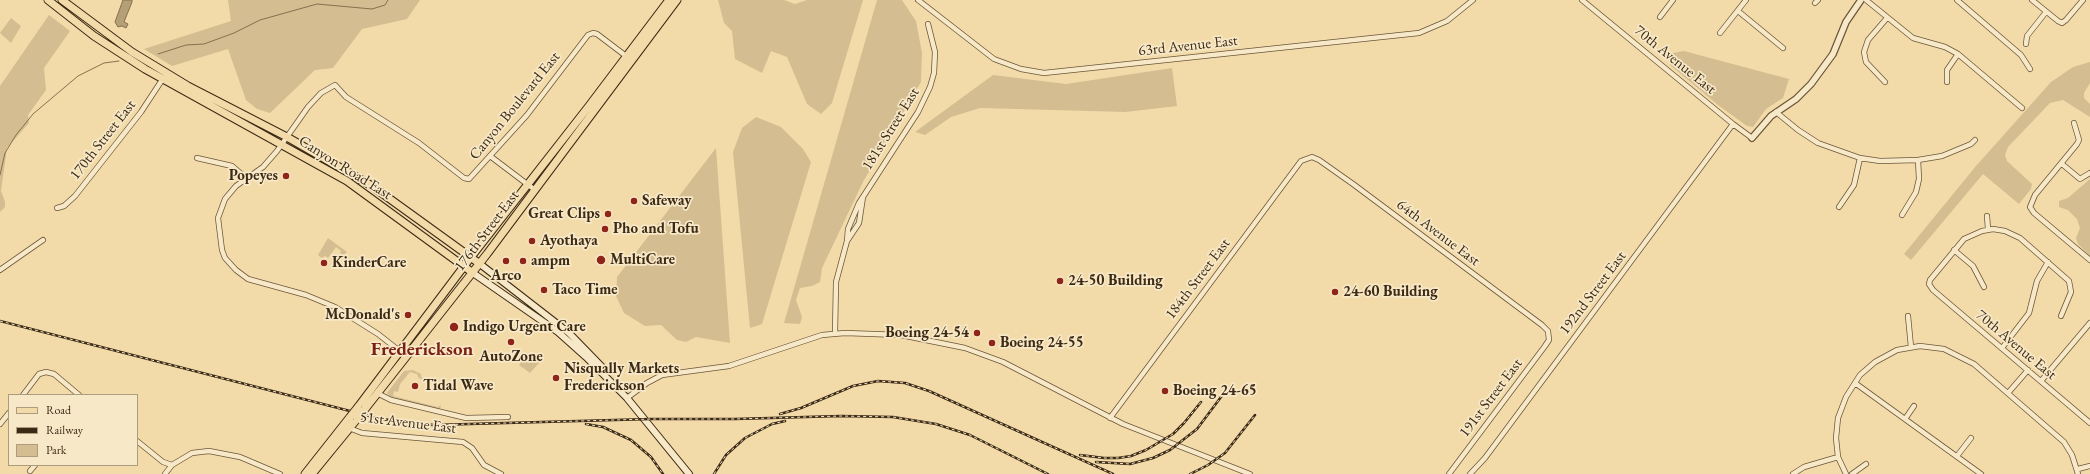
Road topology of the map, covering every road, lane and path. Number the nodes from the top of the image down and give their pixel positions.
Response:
1 (48, 0) edge
2 (62, 0) edge
3 (669, 0) edge
4 (678, 0) edge
5 (918, 0) edge
6 (1473, 0) edge
7 (1582, 0) edge
8 (1673, 0) edge
9 (1746, 0) edge
10 (1861, 0) edge
11 (1866, 0) edge
12 (1957, 0) edge
13 (2032, 0) edge
14 (2082, 0) edge
15 (1738, 11) junction
16 (2046, 12) junction
17 (1660, 17) dead end
18 (1887, 18) junction
19 (928, 24) dead end
20 (1720, 33) dead end
21 (642, 36) junction
22 (2026, 44) dead end
23 (1783, 48) dead end
24 (1958, 54) junction
25 (626, 56) junction
26 (629, 64) junction
27 (2030, 69) dead end
28 (162, 80) junction
29 (1885, 82) dead end
30 (1947, 82) dead end
31 (188, 86) junction
32 (2022, 108) dead end
33 (1776, 112) junction
34 (1733, 124) junction
35 (2074, 124) dead end
36 (287, 137) junction
37 (1752, 138) joint
38 (1975, 140) dead end
39 (282, 144) junction
40 (490, 156) junction
41 (197, 158) dead end
42 (1308, 158) joint
43 (1860, 158) junction
44 (1918, 160) junction
45 (2062, 164) junction
46 (2090, 173) edge
47 (246, 178) junction
48 (528, 185) junction
49 (535, 190) junction
50 (1839, 207) dead end
51 (57, 208) dead end
52 (1902, 215) dead end
53 (1987, 216) dead end
54 (1988, 230) junction
55 (43, 240) dead end
56 (1954, 250) junction
57 (471, 257) junction
58 (2090, 260) edge
59 (2048, 262) junction
60 (480, 264) junction
61 (464, 266) junction
62 (0, 270) edge
63 (473, 273) junction
64 (1984, 287) dead end
65 (1908, 316) dead end
66 (2061, 316) dead end
67 (2090, 323) edge
68 (835, 333) junction
69 (1550, 335) joint
70 (1911, 347) junction
71 (2002, 348) junction
72 (400, 351) junction
73 (406, 356) junction
74 (2028, 370) junction
75 (613, 381) junction
76 (2041, 381) junction
77 (1855, 383) junction
78 (377, 393) junction
79 (2008, 393) junction
80 (24, 394) edge
81 (79, 394) edge
82 (627, 398) junction
83 (1914, 406) dead end
84 (361, 408) junction
85 (8, 414) edge
86 (508, 417) dead end
87 (353, 418) junction
88 (1110, 418) junction
89 (1905, 419) junction
90 (2090, 423) edge
91 (0, 424) edge
92 (349, 428) junction
93 (1971, 438) dead end
94 (138, 442) edge
95 (1838, 456) junction
96 (1957, 456) junction
97 (172, 464) junction
98 (1866, 464) dead end
99 (34, 466) edge
100 (2090, 466) edge
101 (30, 471) dead end
102 (2078, 472) edge
103 (165, 474) edge
104 (280, 474) edge
105 (305, 474) edge
106 (312, 474) edge
107 (501, 474) edge
108 (689, 474) edge
109 (1250, 474) edge
110 (1449, 474) edge
111 (1470, 474) edge
112 (1793, 474) edge
113 (1846, 474) edge
114 (1852, 474) edge
115 (1981, 474) edge

1 - 28 main road, Canyon Road East
2 - 31 main road, Canyon Road East
3 - 21 main road, 176th Street East
4 - 26 main road, 176th Street East
5 - 6 street, 63rd Avenue East
7 - 34 street, 70th Avenue East
8 - 17 street
9 - 15 street
10 - 33 street
11 - 18 street
12 - 27 street
13 - 16 street
14 - 16 street
15 - 20 street
15 - 23 street
16 - 22 street
18 - 24 street
18 - 29 street
19 - 68 street, 181st Street East
21 - 25 main road, 176th Street East
21 - 26 main road
24 - 30 street
24 - 32 street
25 - 40 street, Canyon Boulevard East
25 - 48 main road, 176th Street East
26 - 49 main road, 176th Street East
28 - 31 main road
28 - 39 main road, Canyon Road East
28 - 51 street, 170th Street East
31 - 36 main road, Canyon Road East
33 - 37 street
33 - 43 street
34 - 37 street, 70th Avenue East
34 - 111 street, 192nd Street East
35 - 45 street
36 - 39 street
36 - 40 street, Canyon Boulevard East
36 - 57 main road, Canyon Road East
38 - 44 street
39 - 47 street
39 - 61 main road, Canyon Road East
40 - 48 street
41 - 47 street
42 - 69 street, 64th Avenue East
42 - 88 street, 184th Street East
43 - 44 street
43 - 50 street
44 - 52 street
45 - 46 street
45 - 58 street
47 - 72 street
48 - 49 street
48 - 57 main road, 176th Street East
49 - 60 main road, 176th Street East
53 - 54 street
54 - 56 street
54 - 59 street
55 - 62 street
56 - 64 street
56 - 71 street, 70th Avenue East
57 - 60 main road, Canyon Road East
57 - 61 main road, 176th Street East
59 - 66 street
59 - 71 street
60 - 63 main road, 176th Street East
60 - 75 main road, Canyon Road East
61 - 63 main road, Canyon Road East
61 - 72 main road, 176th Street East
63 - 73 main road, 176th Street East
63 - 75 main road, Canyon Road East
65 - 70 street
67 - 76 street
68 - 82 street
68 - 88 street
69 - 110 street, 191st Street East
70 - 77 street
70 - 79 street
71 - 74 street, 70th Avenue East
72 - 73 street
72 - 84 main road, 176th Street East
73 - 78 main road, 176th Street East
74 - 76 street, 70th Avenue East
74 - 79 street
75 - 82 main road, Canyon Road East
76 - 90 street, 70th Avenue East
77 - 89 street
77 - 95 street
78 - 84 main road, 176th Street East
78 - 86 street
79 - 102 street
80 - 81 street
82 - 108 main road, Canyon Road East
83 - 89 street
84 - 87 main road, 176th Street East, bridge
85 - 91 street
87 - 92 main road, 176th Street East
87 - 105 main road, 176th Street East
88 - 109 street
89 - 96 street
92 - 106 main road, 176th Street East
92 - 107 street, 51st Avenue East
93 - 96 street
94 - 97 street
95 - 112 street
95 - 113 street
96 - 115 street
97 - 103 street
97 - 104 street
98 - 114 street
99 - 101 street
100 - 102 street

